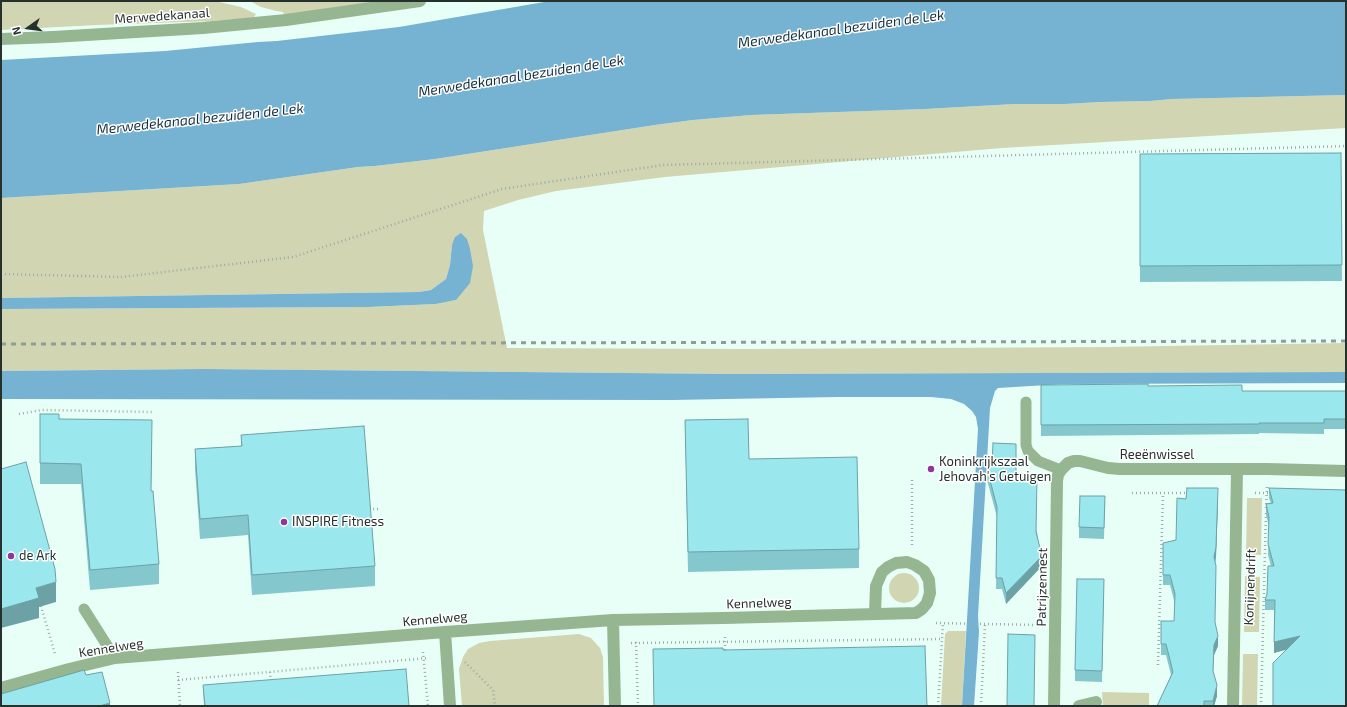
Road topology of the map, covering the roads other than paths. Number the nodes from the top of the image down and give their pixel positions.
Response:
1 (420, 1) edge
2 (1, 39) edge
3 (1026, 402) dead end
4 (1237, 469) junction
5 (1061, 470) junction
6 (1346, 471) edge
7 (84, 609) dead end
8 (875, 614) junction
9 (613, 620) junction
10 (445, 632) junction
11 (115, 658) junction
12 (1, 688) edge
13 (1096, 702) dead end
14 (450, 706) edge
15 (614, 706) edge
16 (1054, 706) edge
17 (1079, 706) edge
18 (1233, 706) edge

1 - 2 street, Merwedekanaal
3 - 5 lane
4 - 5 street, Reeënwissel
4 - 6 street, Reeënwissel
4 - 18 street, Konijnendrift
5 - 16 street, Patrijzennest
7 - 11 lane
8 - 8 street, Kennelweg
8 - 9 street, Kennelweg
9 - 10 street, Kennelweg
9 - 15 street
10 - 11 street, Kennelweg
10 - 14 street
11 - 12 street, Kennelweg
13 - 17 street

